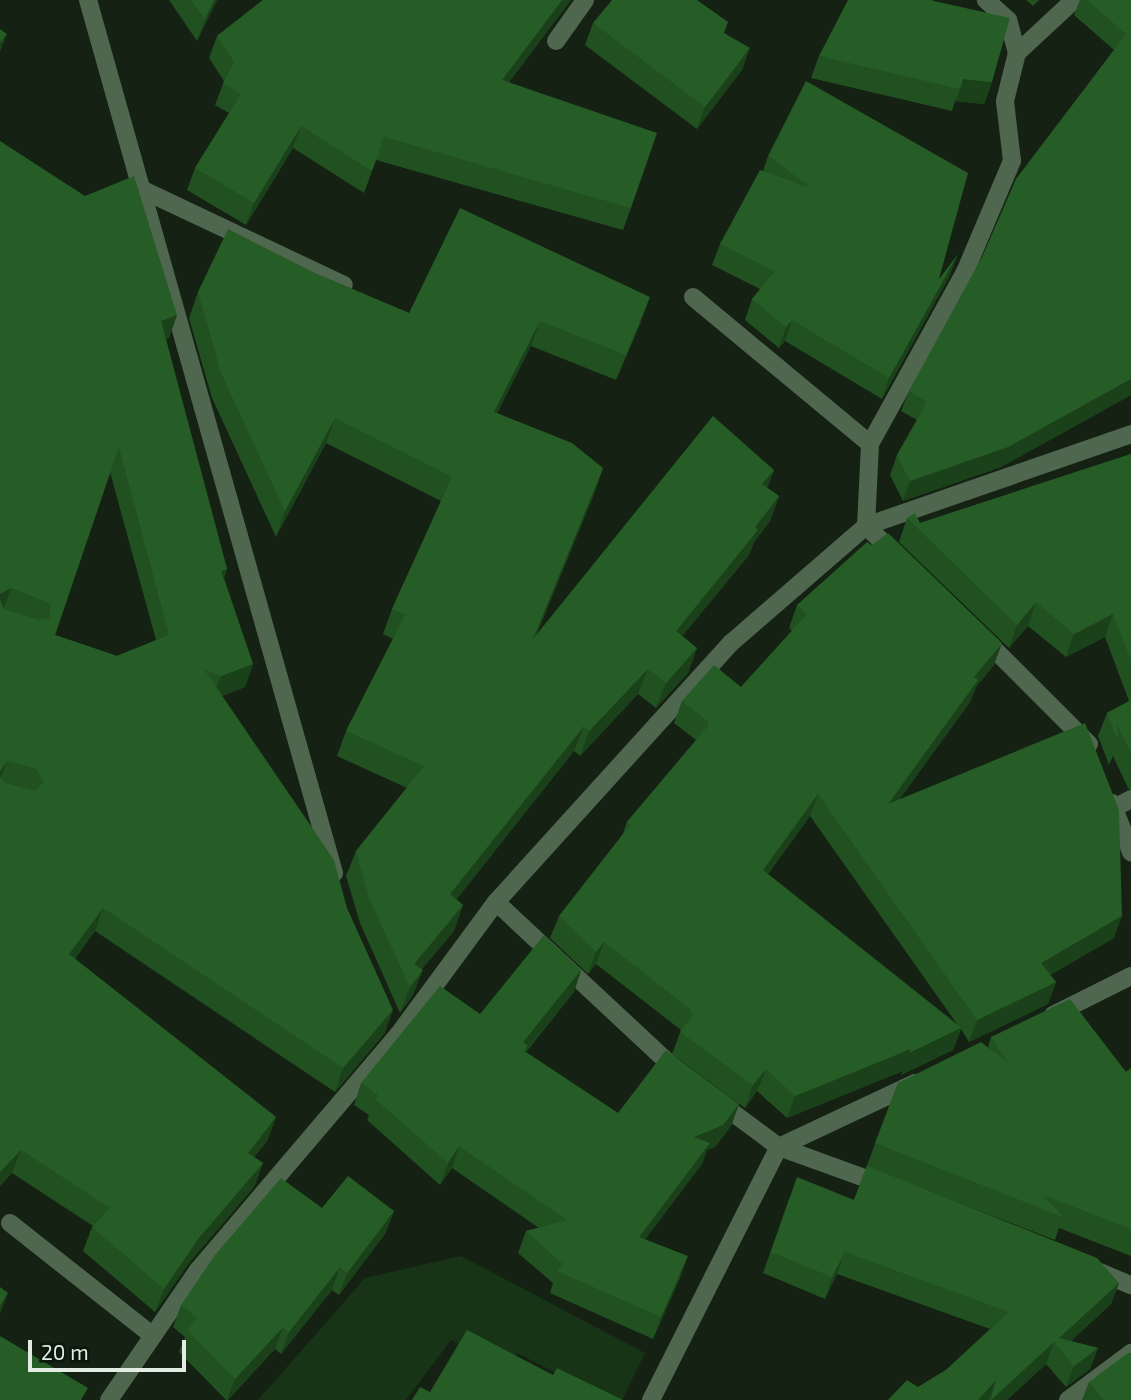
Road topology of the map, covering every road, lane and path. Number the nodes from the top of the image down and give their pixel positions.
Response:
1 (88, 0) edge
2 (585, 0) edge
3 (986, 0) edge
4 (1074, 0) edge
5 (556, 41) dead end
6 (1017, 53) junction
7 (143, 190) junction
8 (344, 285) edge
9 (693, 297) dead end
10 (1131, 434) edge
11 (870, 444) junction
12 (866, 526) junction
13 (906, 564) edge
14 (966, 622) edge
15 (1096, 762) edge
16 (1105, 785) edge
17 (1131, 799) edge
18 (1114, 808) junction
19 (1131, 852) edge
20 (338, 887) edge
21 (496, 902) junction
22 (1131, 976) edge
23 (387, 1011) edge
24 (1032, 1025) edge
25 (398, 1035) junction
26 (933, 1074) edge
27 (779, 1147) junction
28 (896, 1189) edge
29 (10, 1223) dead end
30 (1073, 1261) edge
31 (1131, 1285) edge
32 (153, 1336) junction
33 (1131, 1353) edge
34 (110, 1400) edge
35 (650, 1400) edge
36 (1068, 1400) edge

1 - 7 street
2 - 5 street
3 - 6 street
4 - 6 street
6 - 11 street
7 - 8 street
7 - 20 street
9 - 11 street
10 - 12 street
11 - 12 street
12 - 13 street
12 - 21 street
14 - 15 street
16 - 18 street
17 - 18 street
18 - 19 street
21 - 25 street
21 - 27 street
22 - 24 street
23 - 25 street
25 - 32 street
26 - 27 street
27 - 28 street
27 - 35 street
29 - 32 street
30 - 31 street
32 - 34 street
33 - 36 street

